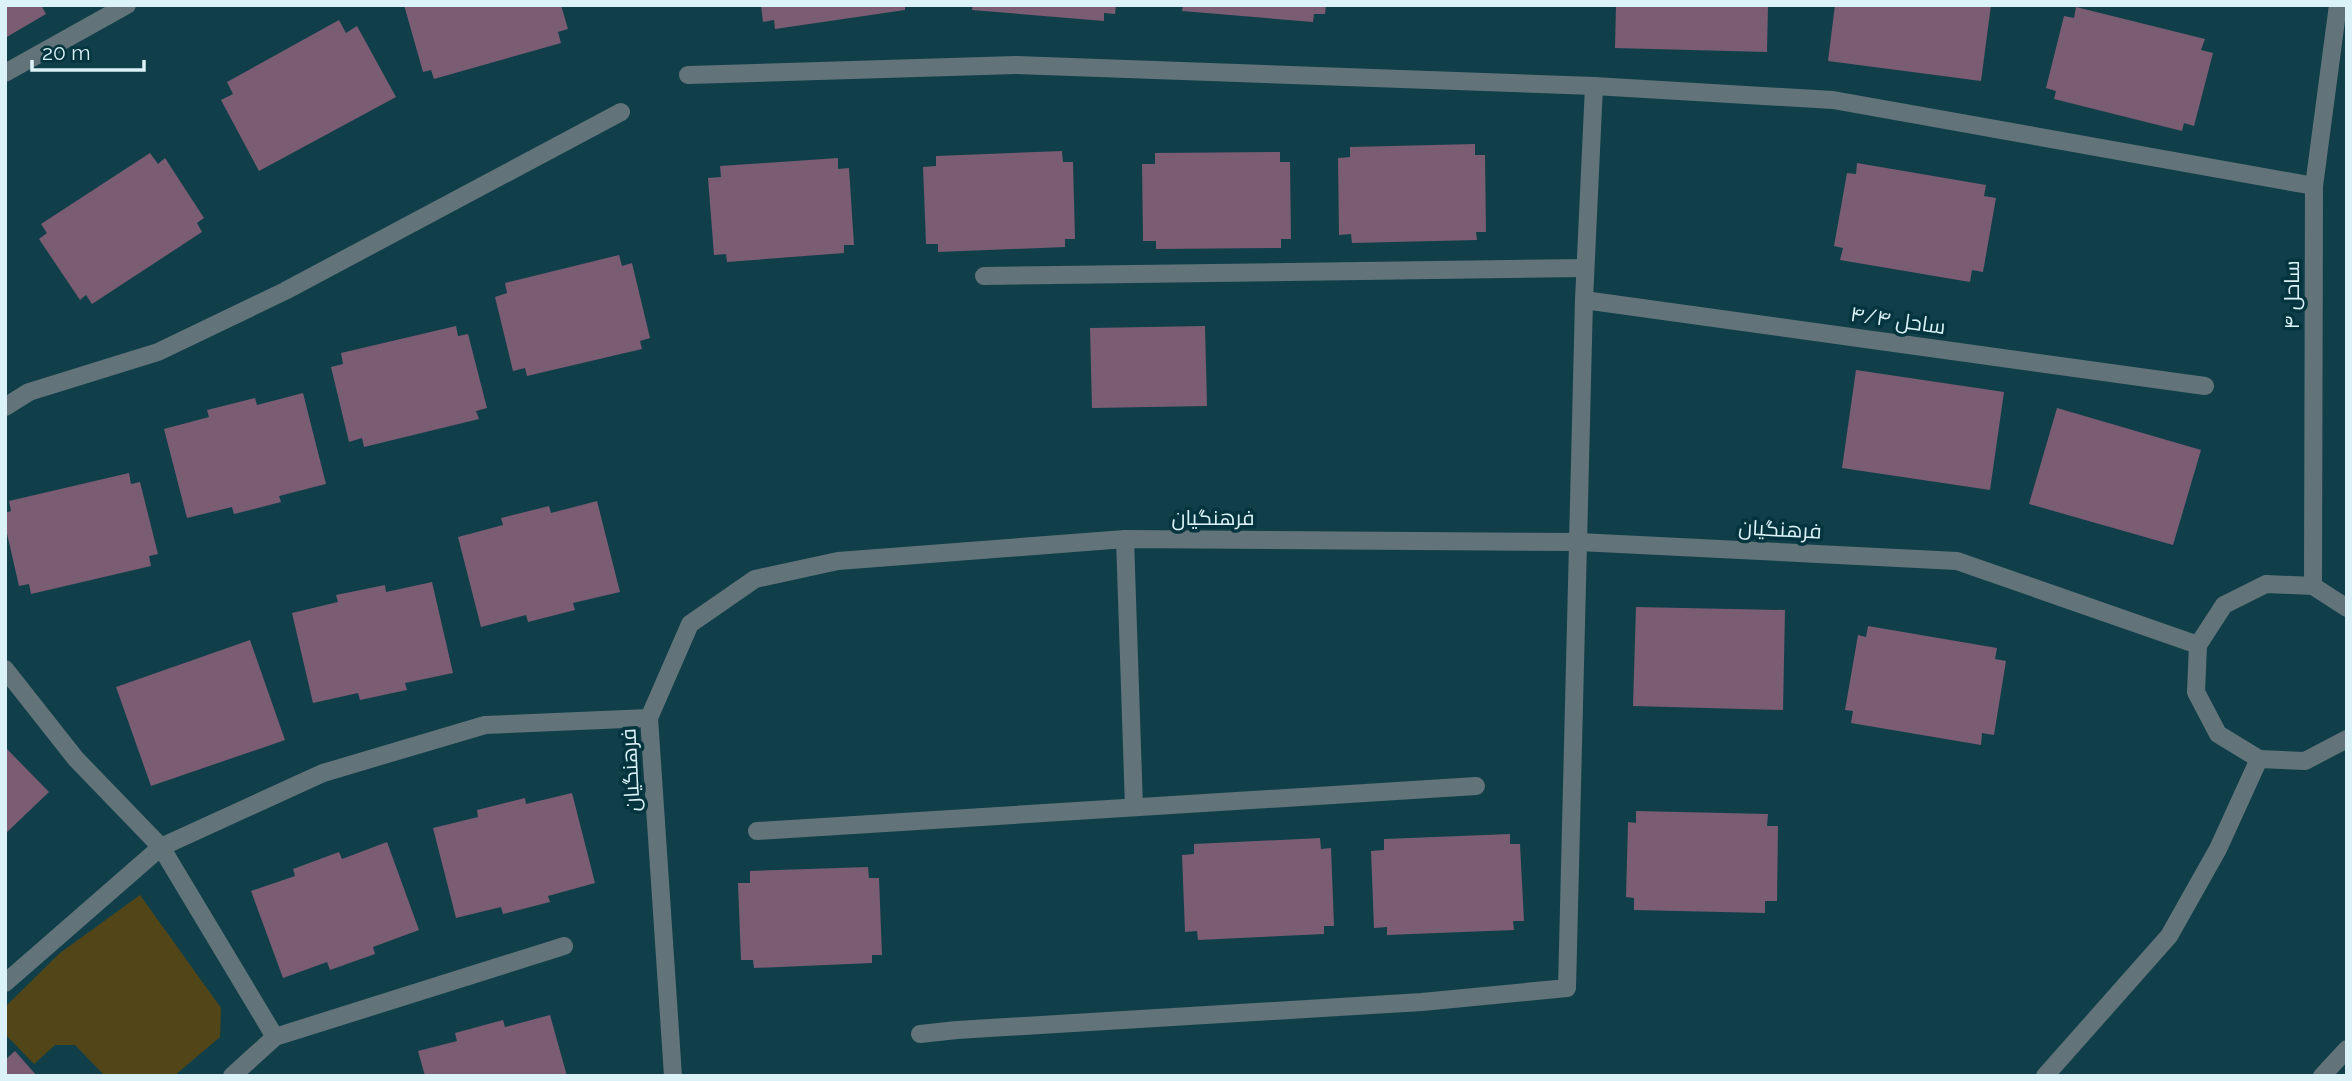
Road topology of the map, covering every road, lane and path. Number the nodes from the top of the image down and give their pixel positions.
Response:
1 (127, 5) edge
2 (2338, 5) edge
3 (5, 73) edge
4 (688, 75) dead end
5 (1594, 86) junction
6 (621, 112) dead end
7 (2314, 186) junction
8 (1586, 268) junction
9 (984, 276) dead end
10 (1584, 300) junction
11 (2205, 386) dead end
12 (5, 407) edge
13 (1125, 539) junction
14 (1579, 542) junction
15 (2313, 586) junction
16 (2347, 608) edge
17 (2198, 645) junction
18 (5, 669) edge
19 (649, 718) junction
20 (2347, 739) edge
21 (2259, 759) junction
22 (1476, 786) dead end
23 (1134, 807) junction
24 (757, 831) dead end
25 (161, 847) junction
26 (564, 946) dead end
27 (5, 983) edge
28 (920, 1034) dead end
29 (275, 1037) junction
30 (2347, 1049) edge
31 (232, 1076) edge
32 (673, 1076) edge
33 (2045, 1076) edge
34 (2322, 1076) edge

1 - 3 street
2 - 7 street, ساحل ۴
4 - 5 street
5 - 7 street
5 - 8 street
6 - 12 street
7 - 15 street, ساحل ۴
8 - 9 street
8 - 10 street
10 - 11 street, ساحل ۴/۴
10 - 14 street
13 - 14 street, فرهنگیان
13 - 19 street, فرهنگیان
13 - 23 street
14 - 17 street, فرهنگیان
14 - 28 street
15 - 16 street
15 - 17 street
17 - 21 street
18 - 25 street
19 - 25 street
19 - 32 street, فرهنگیان
20 - 21 street
21 - 33 street
22 - 23 street
23 - 24 street
25 - 27 street
25 - 29 street
26 - 29 street
29 - 31 street
30 - 34 street

